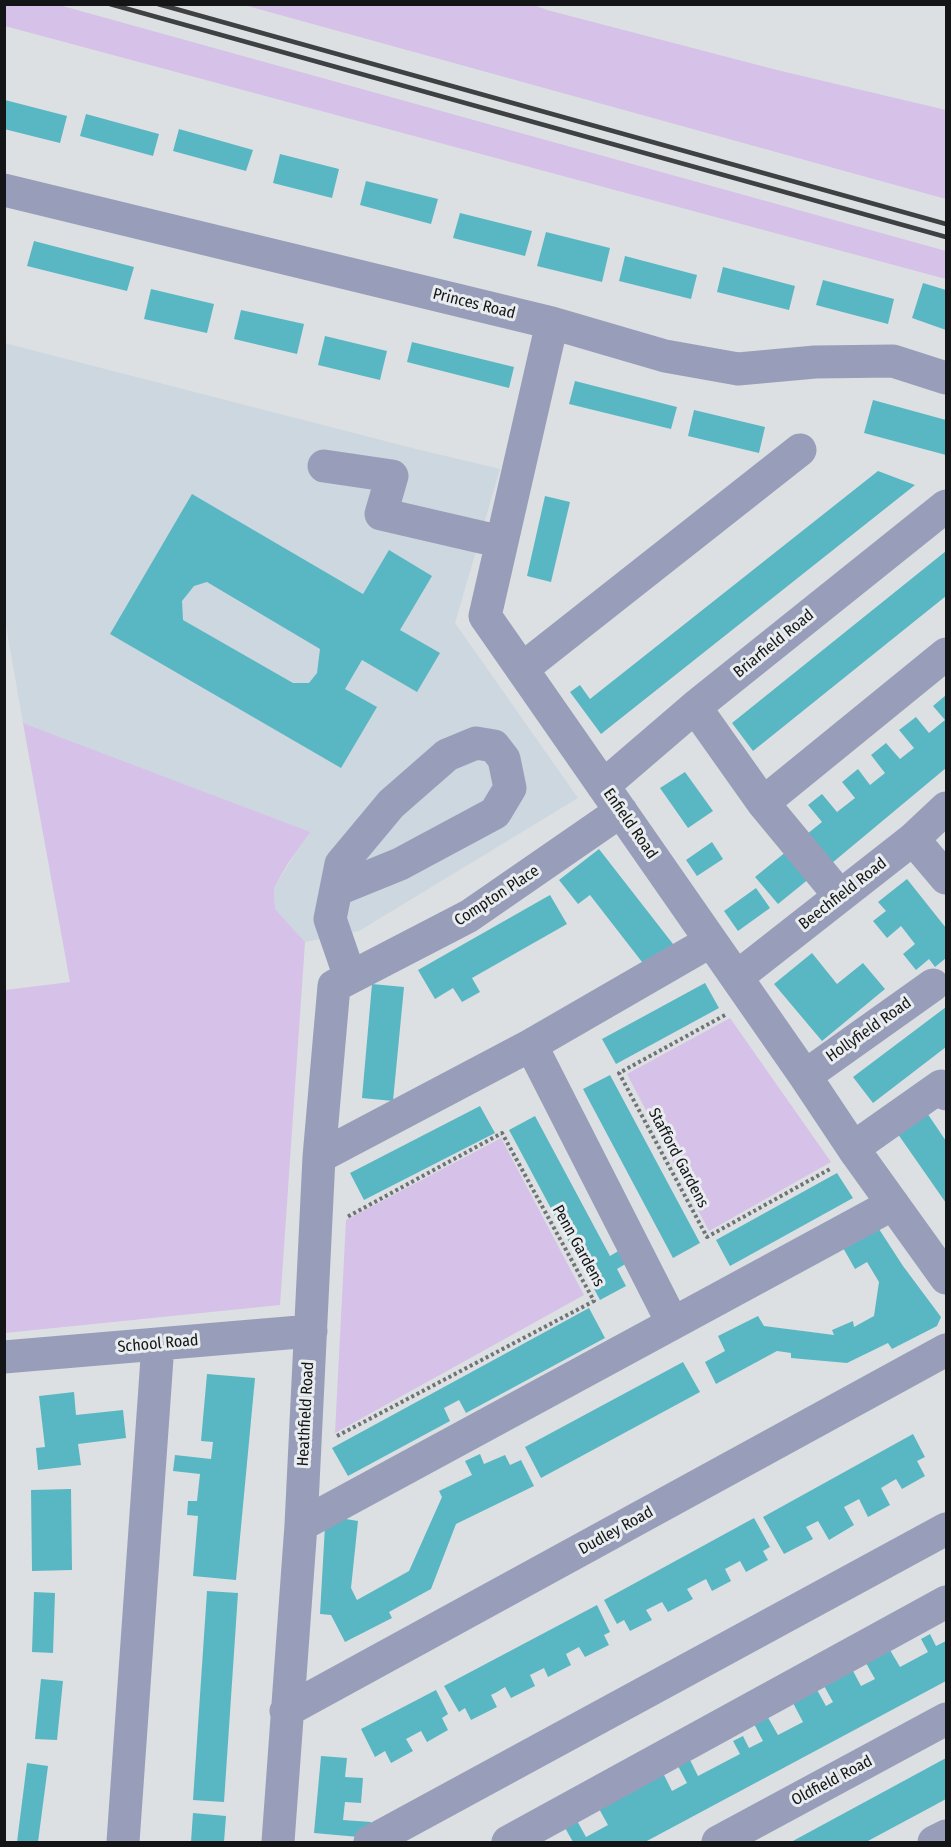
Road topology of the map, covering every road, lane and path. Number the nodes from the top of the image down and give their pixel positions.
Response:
1 (4, 190) edge
2 (552, 323) junction
3 (946, 378) edge
4 (800, 450) dead end
5 (324, 466) dead end
6 (946, 506) edge
7 (502, 542) junction
8 (946, 654) edge
9 (522, 669) junction
10 (695, 707) junction
11 (612, 799) junction
12 (763, 803) junction
13 (946, 808) edge
14 (913, 839) junction
15 (946, 878) edge
16 (336, 890) junction
17 (840, 896) junction
18 (711, 941) junction
19 (342, 981) junction
20 (933, 985) dead end
21 (744, 989) junction
22 (531, 1045) junction
23 (805, 1076) junction
24 (945, 1087) edge
25 (855, 1151) junction
26 (319, 1157) junction
27 (893, 1204) junction
28 (315, 1233) junction
29 (946, 1278) edge
30 (672, 1322) junction
31 (310, 1331) junction
32 (158, 1344) junction
33 (946, 1350) edge
34 (4, 1357) edge
35 (304, 1454) junction
36 (301, 1525) junction
37 (946, 1530) edge
38 (946, 1602) edge
39 (286, 1711) junction
40 (946, 1719) edge
41 (946, 1836) edge
42 (123, 1842) edge
43 (278, 1842) edge
44 (370, 1842) edge
45 (507, 1842) edge
46 (717, 1842) edge
47 (934, 1842) edge

1 - 2 street, Princes Road
2 - 3 street, Princes Road
2 - 7 street, Enfield Road
4 - 9 street
5 - 7 street
6 - 10 street, Briarfield Road
7 - 9 street, Enfield Road
8 - 12 street
9 - 11 street, Enfield Road
10 - 11 street, Briarfield Road
10 - 12 street
11 - 18 street, Enfield Road
11 - 19 street, Compton Place
12 - 17 street
13 - 14 street, Beechfield Road
14 - 15 street
14 - 17 street, Beechfield Road
16 - 16 street
16 - 19 street
17 - 21 street, Beechfield Road
18 - 21 street, Enfield Road
18 - 22 street
19 - 26 street, Heathfield Road
20 - 23 street, Hollyfield Road
21 - 23 street, Enfield Road
21 - 25 path, Stafford Gardens
22 - 26 street
22 - 30 street
23 - 25 street, Enfield Road
24 - 25 street
25 - 27 street, Enfield Road
26 - 28 street, Heathfield Road
27 - 29 street, Enfield Road
27 - 30 street
28 - 31 street, Heathfield Road
28 - 35 path, Penn Gardens
30 - 36 street
31 - 32 street, School Road
31 - 35 street, Heathfield Road
32 - 34 street, School Road
32 - 42 street
33 - 39 street, Dudley Road
35 - 36 street, Heathfield Road
36 - 39 street, Heathfield Road
37 - 44 street
38 - 45 street
39 - 43 street, Heathfield Road
40 - 46 street, Oldfield Road
41 - 47 street

